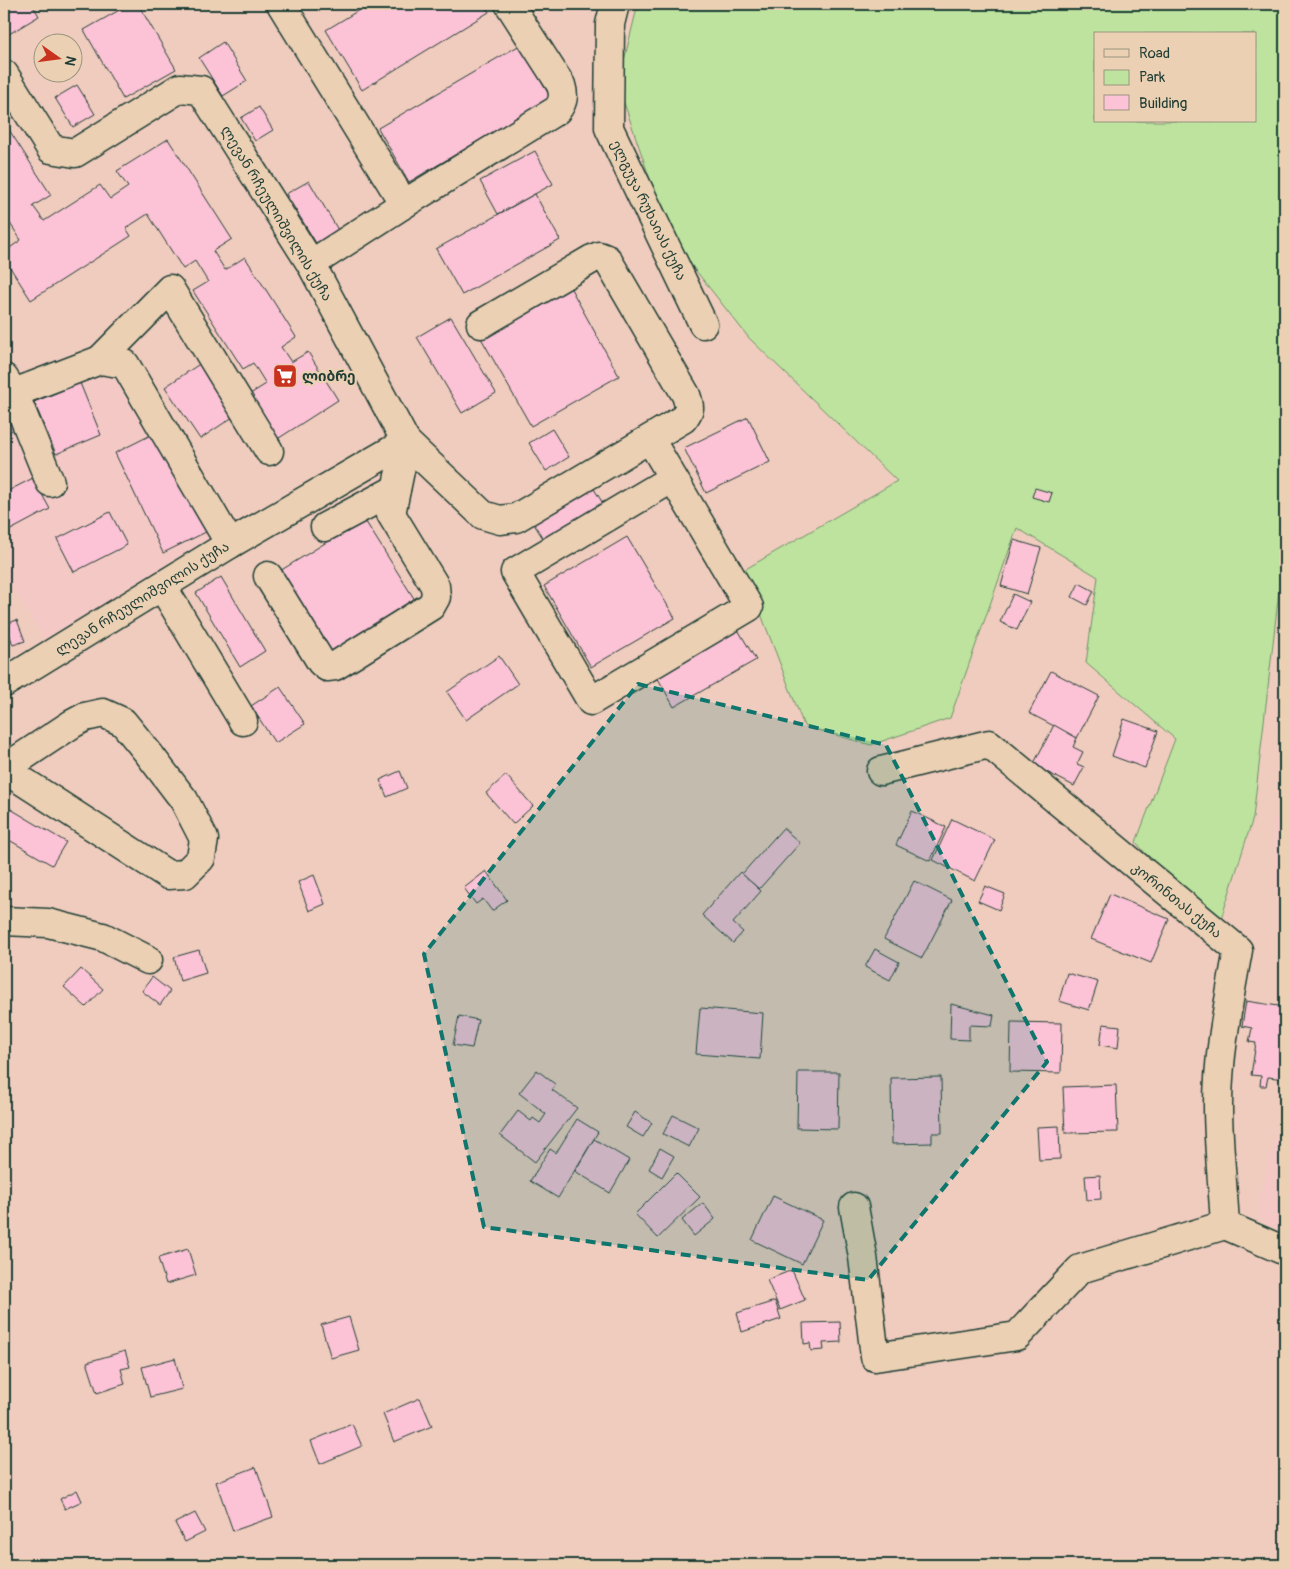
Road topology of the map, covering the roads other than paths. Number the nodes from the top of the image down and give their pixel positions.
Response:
1 (281, 4) edge
2 (509, 4) edge
3 (615, 4) edge
4 (4, 74) edge
5 (404, 204) junction
6 (311, 264) junction
7 (481, 324) dead end
8 (703, 324) dead end
9 (100, 360) junction
10 (9, 386) edge
11 (650, 439) junction
12 (406, 442) junction
13 (269, 451) dead end
14 (673, 478) junction
15 (50, 482) dead end
16 (396, 489) junction
17 (324, 527) dead end
18 (230, 544) junction
19 (268, 576) dead end
20 (162, 586) junction
21 (4, 683) edge
22 (242, 721) dead end
23 (4, 769) edge
24 (881, 771) dead end
25 (4, 921) edge
26 (148, 960) dead end
27 (854, 1208) dead end
28 (1225, 1225) junction
29 (1285, 1250) edge

1 - 5 street
2 - 5 street
3 - 8 street, ელგუჯა რუხაიას ქუჩა
4 - 6 street, ლევან რჩეულიშვილის ქუჩა
5 - 6 street
6 - 12 street, ლევან რჩეულიშვილის ქუჩა
7 - 11 street
9 - 10 street
9 - 13 street
9 - 18 street
10 - 15 street
11 - 12 street
11 - 14 street
12 - 16 street
12 - 18 street, ლევან რჩეულიშვილის ქუჩა
14 - 14 street
16 - 17 street
16 - 19 street
18 - 20 street, ლევან რჩეულიშვილის ქუჩა
20 - 21 street, ლევან რჩეულიშვილის ქუჩა
20 - 22 street
23 - 23 street
24 - 28 street, კორინთას ქუჩა
25 - 26 street
27 - 28 street
28 - 29 street

